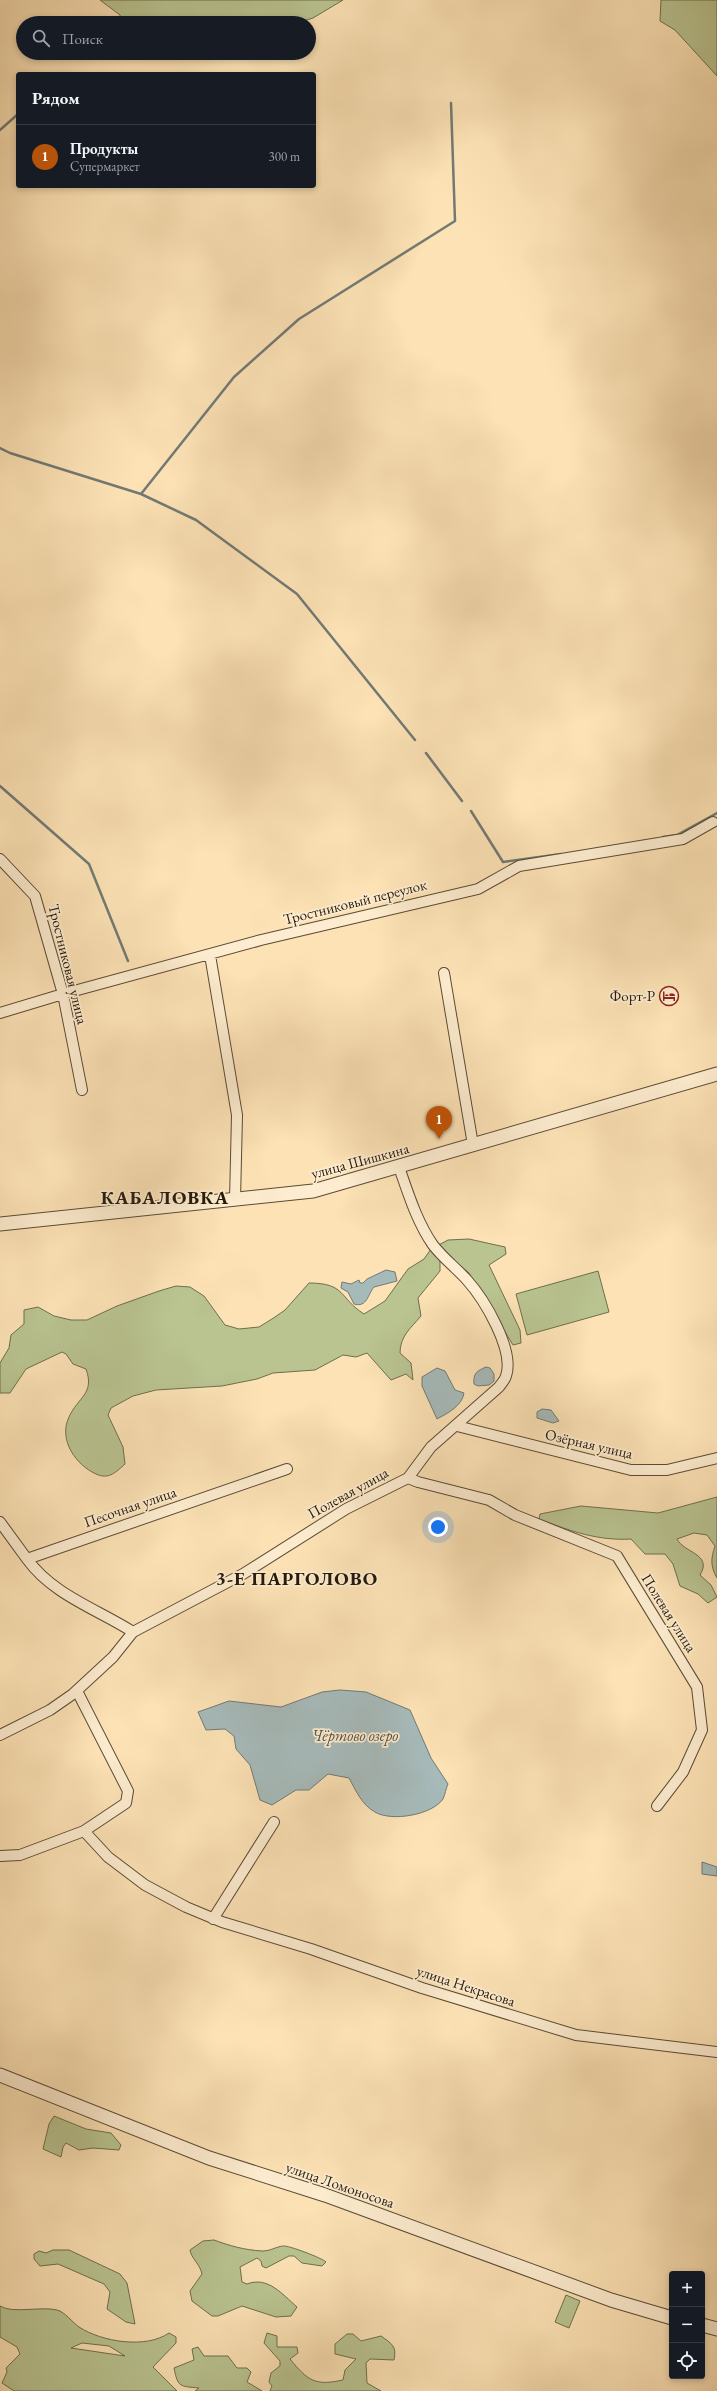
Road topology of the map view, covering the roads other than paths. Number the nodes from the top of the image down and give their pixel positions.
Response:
1 (713, 822) dead end
2 (0, 859) edge
3 (210, 955) junction
4 (444, 973) dead end
5 (63, 994) junction
6 (0, 1013) edge
7 (717, 1074) edge
8 (82, 1090) dead end
9 (473, 1146) junction
10 (399, 1167) junction
11 (235, 1200) junction
12 (0, 1224) edge
13 (457, 1426) junction
14 (717, 1458) edge
15 (287, 1469) dead end
16 (408, 1478) junction
17 (0, 1522) edge
18 (27, 1559) junction
19 (133, 1632) junction
20 (77, 1691) junction
21 (0, 1735) edge
22 (656, 1806) dead end
23 (274, 1822) dead end
24 (84, 1831) junction
25 (0, 1856) edge
26 (213, 1919) junction
27 (717, 2052) edge
28 (0, 2075) edge
29 (669, 2317) edge
30 (705, 2327) edge
31 (717, 2329) edge

1 - 3 street, Тростниковый переулок
2 - 5 street, Тростниковая улица
3 - 5 street, Тростниковый переулок
3 - 11 street
4 - 9 street
5 - 6 street, Тростниковый переулок
5 - 8 street, Тростниковая улица
7 - 9 street, улица Шишкина
9 - 10 street, улица Шишкина
10 - 11 street, улица Шишкина
10 - 13 street
11 - 12 street, улица Шишкина
13 - 14 street, Озёрная улица
13 - 16 street
15 - 18 street, Песочная улица
16 - 19 street, Полевая улица
16 - 22 street, Полевая улица
17 - 18 street
18 - 19 street
19 - 20 street, Полевая улица
20 - 21 street, Полевая улица
20 - 24 street
23 - 26 street
24 - 25 street
24 - 26 street, улица Некрасова
26 - 27 street, улица Некрасова
28 - 29 street, улица Ломоносова
30 - 31 street

